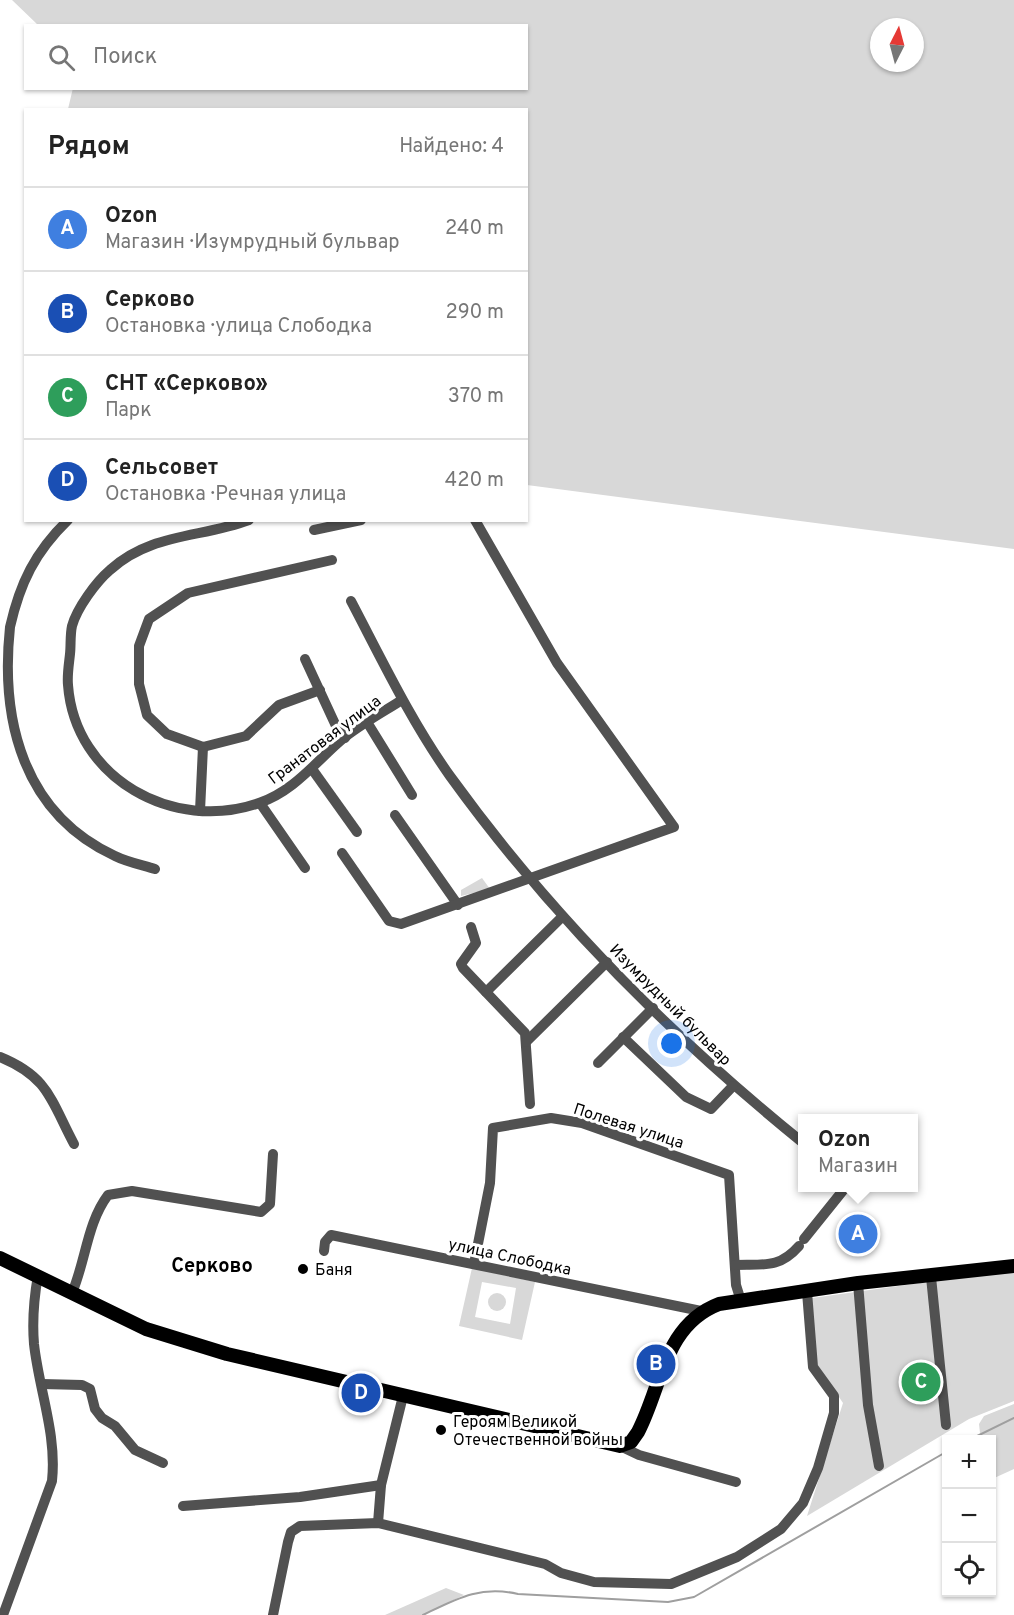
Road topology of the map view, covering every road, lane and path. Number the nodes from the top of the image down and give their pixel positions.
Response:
1 (66, 522) edge
2 (244, 522) edge
3 (352, 522) edge
4 (476, 522) edge
5 (314, 530) dead end
6 (332, 560) dead end
7 (351, 601) dead end
8 (306, 660) dead end
9 (320, 690) junction
10 (402, 700) junction
11 (367, 722) junction
12 (345, 738) junction
13 (203, 747) junction
14 (312, 769) junction
15 (412, 795) dead end
16 (261, 803) junction
17 (200, 811) junction
18 (395, 815) dead end
19 (357, 832) dead end
20 (342, 853) dead end
21 (305, 868) dead end
22 (154, 869) dead end
23 (530, 876) junction
24 (458, 905) junction
25 (562, 917) junction
26 (471, 927) dead end
27 (607, 962) junction
28 (486, 992) junction
29 (654, 1008) junction
30 (624, 1037) junction
31 (526, 1042) junction
32 (0, 1057) edge
33 (598, 1063) dead end
34 (733, 1086) junction
35 (530, 1104) dead end
36 (798, 1139) edge
37 (74, 1144) dead end
38 (273, 1155) dead end
39 (841, 1192) edge
40 (324, 1251) dead end
41 (0, 1258) edge
42 (474, 1264) junction
43 (735, 1265) junction
44 (1014, 1266) edge
45 (39, 1275) junction
46 (931, 1277) junction
47 (858, 1283) junction
48 (72, 1293) junction
49 (807, 1293) junction
50 (741, 1301) junction
51 (701, 1311) junction
52 (42, 1383) junction
53 (403, 1396) junction
54 (946, 1425) dead end
55 (620, 1446) junction
56 (163, 1463) dead end
57 (879, 1466) dead end
58 (736, 1482) dead end
59 (381, 1485) junction
60 (183, 1506) dead end
61 (378, 1524) junction
62 (3, 1615) edge
63 (273, 1615) edge

1 - 22 street
2 - 17 street, Гранатовая улица
3 - 5 street
4 - 23 street
6 - 13 street
7 - 10 street, Изумрудный бульвар
8 - 9 street
9 - 12 street
9 - 13 street
10 - 11 street, Гранатовая улица
10 - 23 street, Изумрудный бульвар
11 - 12 street, Гранатовая улица
11 - 15 street
12 - 14 street, Гранатовая улица
13 - 17 street
14 - 16 street, Гранатовая улица
14 - 19 street
16 - 17 street, Гранатовая улица
16 - 21 street
18 - 24 street
20 - 24 street
23 - 24 street
23 - 25 street, Изумрудный бульвар
25 - 27 street, Изумрудный бульвар
25 - 28 street
26 - 28 street
27 - 29 street, Изумрудный бульвар
27 - 31 street
28 - 31 street
29 - 30 street
29 - 34 street, Изумрудный бульвар
30 - 33 street
30 - 34 street
31 - 35 street
32 - 37 street
34 - 36 street, Изумрудный бульвар
38 - 48 street
39 - 43 street
40 - 42 street, улица Слободка
41 - 45 main road
42 - 43 street, Полевая улица
42 - 51 street, улица Слободка
43 - 50 street, Полевая улица
44 - 46 main road
45 - 48 main road
45 - 52 street
46 - 47 main road
46 - 54 street
47 - 49 main road
47 - 57 street
48 - 53 main road
49 - 50 main road
49 - 61 street
50 - 51 main road
51 - 55 main road
52 - 56 street
52 - 62 street
53 - 55 main road
53 - 59 street
55 - 58 street
59 - 60 street
59 - 61 street
61 - 63 street

